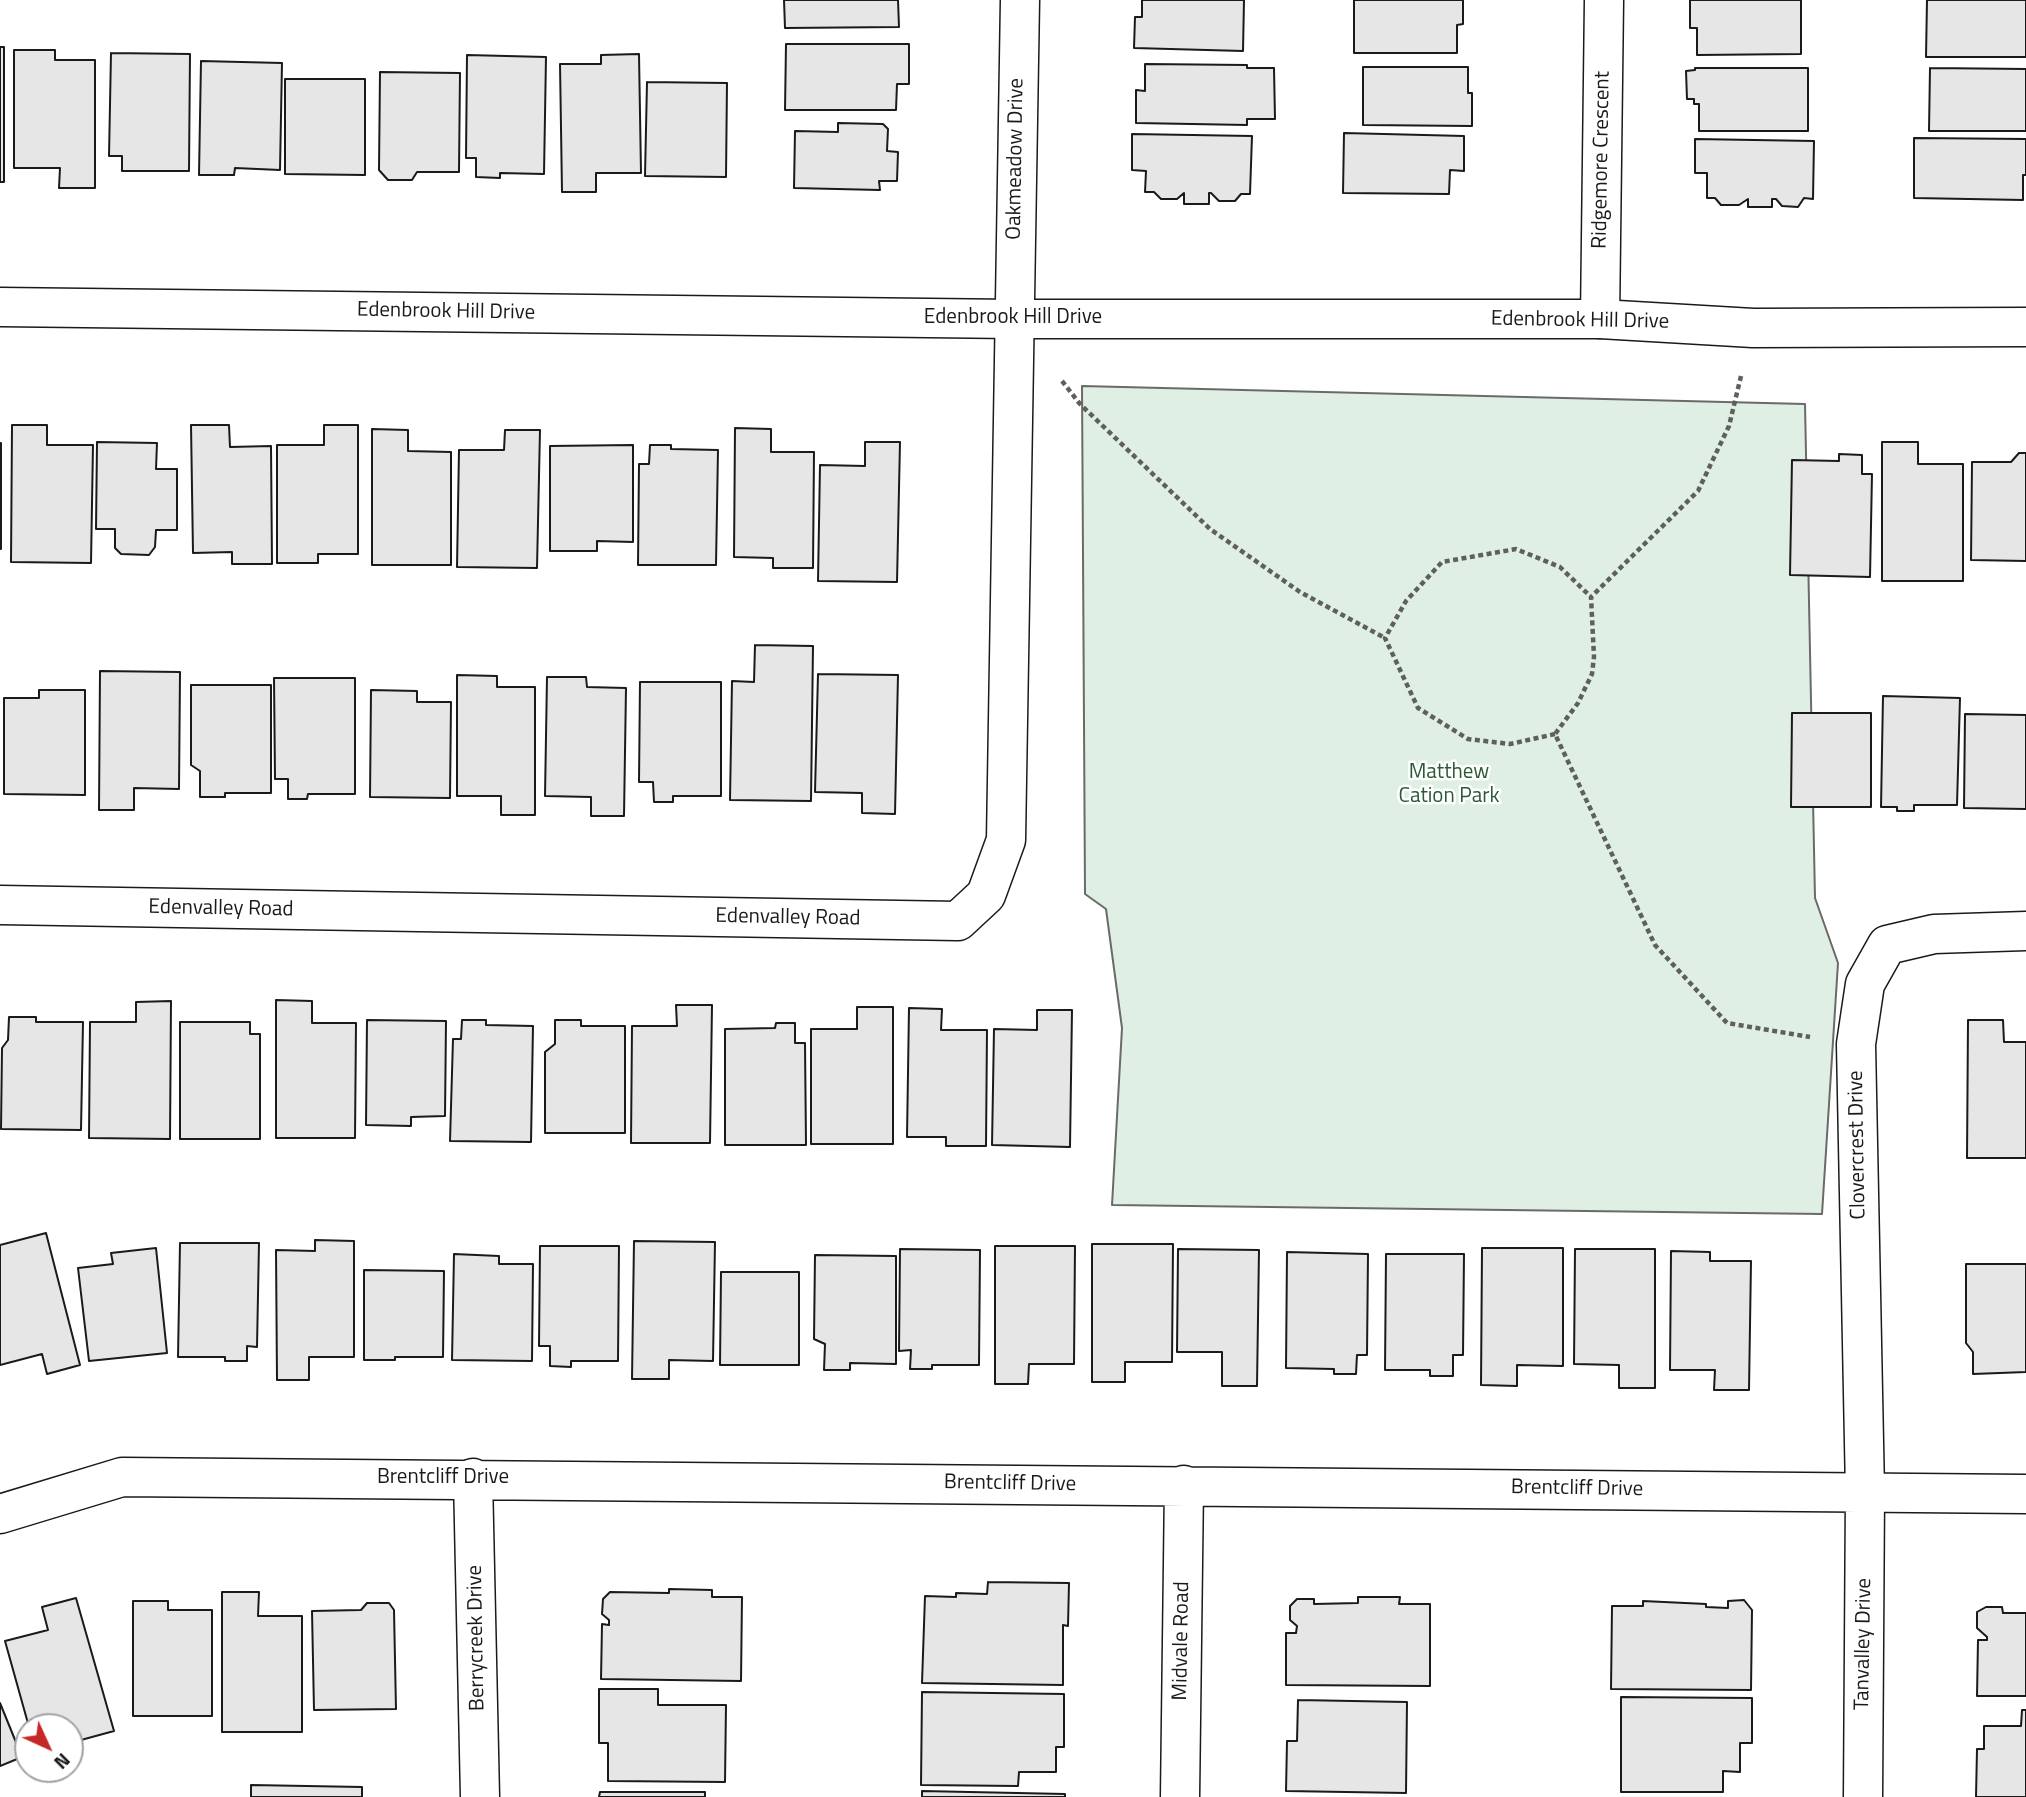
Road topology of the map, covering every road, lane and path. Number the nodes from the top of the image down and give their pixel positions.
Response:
1 (1020, 0) edge
2 (1604, 0) edge
3 (0, 307) edge
4 (1013, 319) junction
5 (1600, 319) junction
6 (2026, 327) edge
7 (1753, 328) junction
8 (1591, 597) junction
9 (1385, 638) junction
10 (1555, 734) junction
11 (0, 905) edge
12 (2026, 931) edge
13 (1856, 1044) junction
14 (473, 1478) junction
15 (1184, 1485) junction
16 (1866, 1492) junction
17 (2026, 1494) edge
18 (0, 1514) edge
19 (480, 1797) edge
20 (1180, 1797) edge
21 (1863, 1797) edge

1 - 4 street, Oakmeadow Drive
2 - 5 street, Ridgemore Crescent
3 - 4 street, Edenbrook Hill Drive
4 - 5 street, Edenbrook Hill Drive
4 - 9 path
4 - 11 street, Edenvalley Road
5 - 7 street, Edenbrook Hill Drive
6 - 7 street, Edenbrook Hill Drive
7 - 8 path
8 - 9 path
8 - 10 path
9 - 10 path
10 - 13 path
12 - 13 street, Clovercrest Drive
13 - 16 street, Clovercrest Drive
14 - 15 street, Brentcliff Drive
14 - 18 street, Brentcliff Drive
14 - 19 street, Berrycreek Drive
15 - 16 street, Brentcliff Drive
15 - 20 street, Midvale Road
16 - 17 street, Brentcliff Drive
16 - 21 street, Tanvalley Drive

